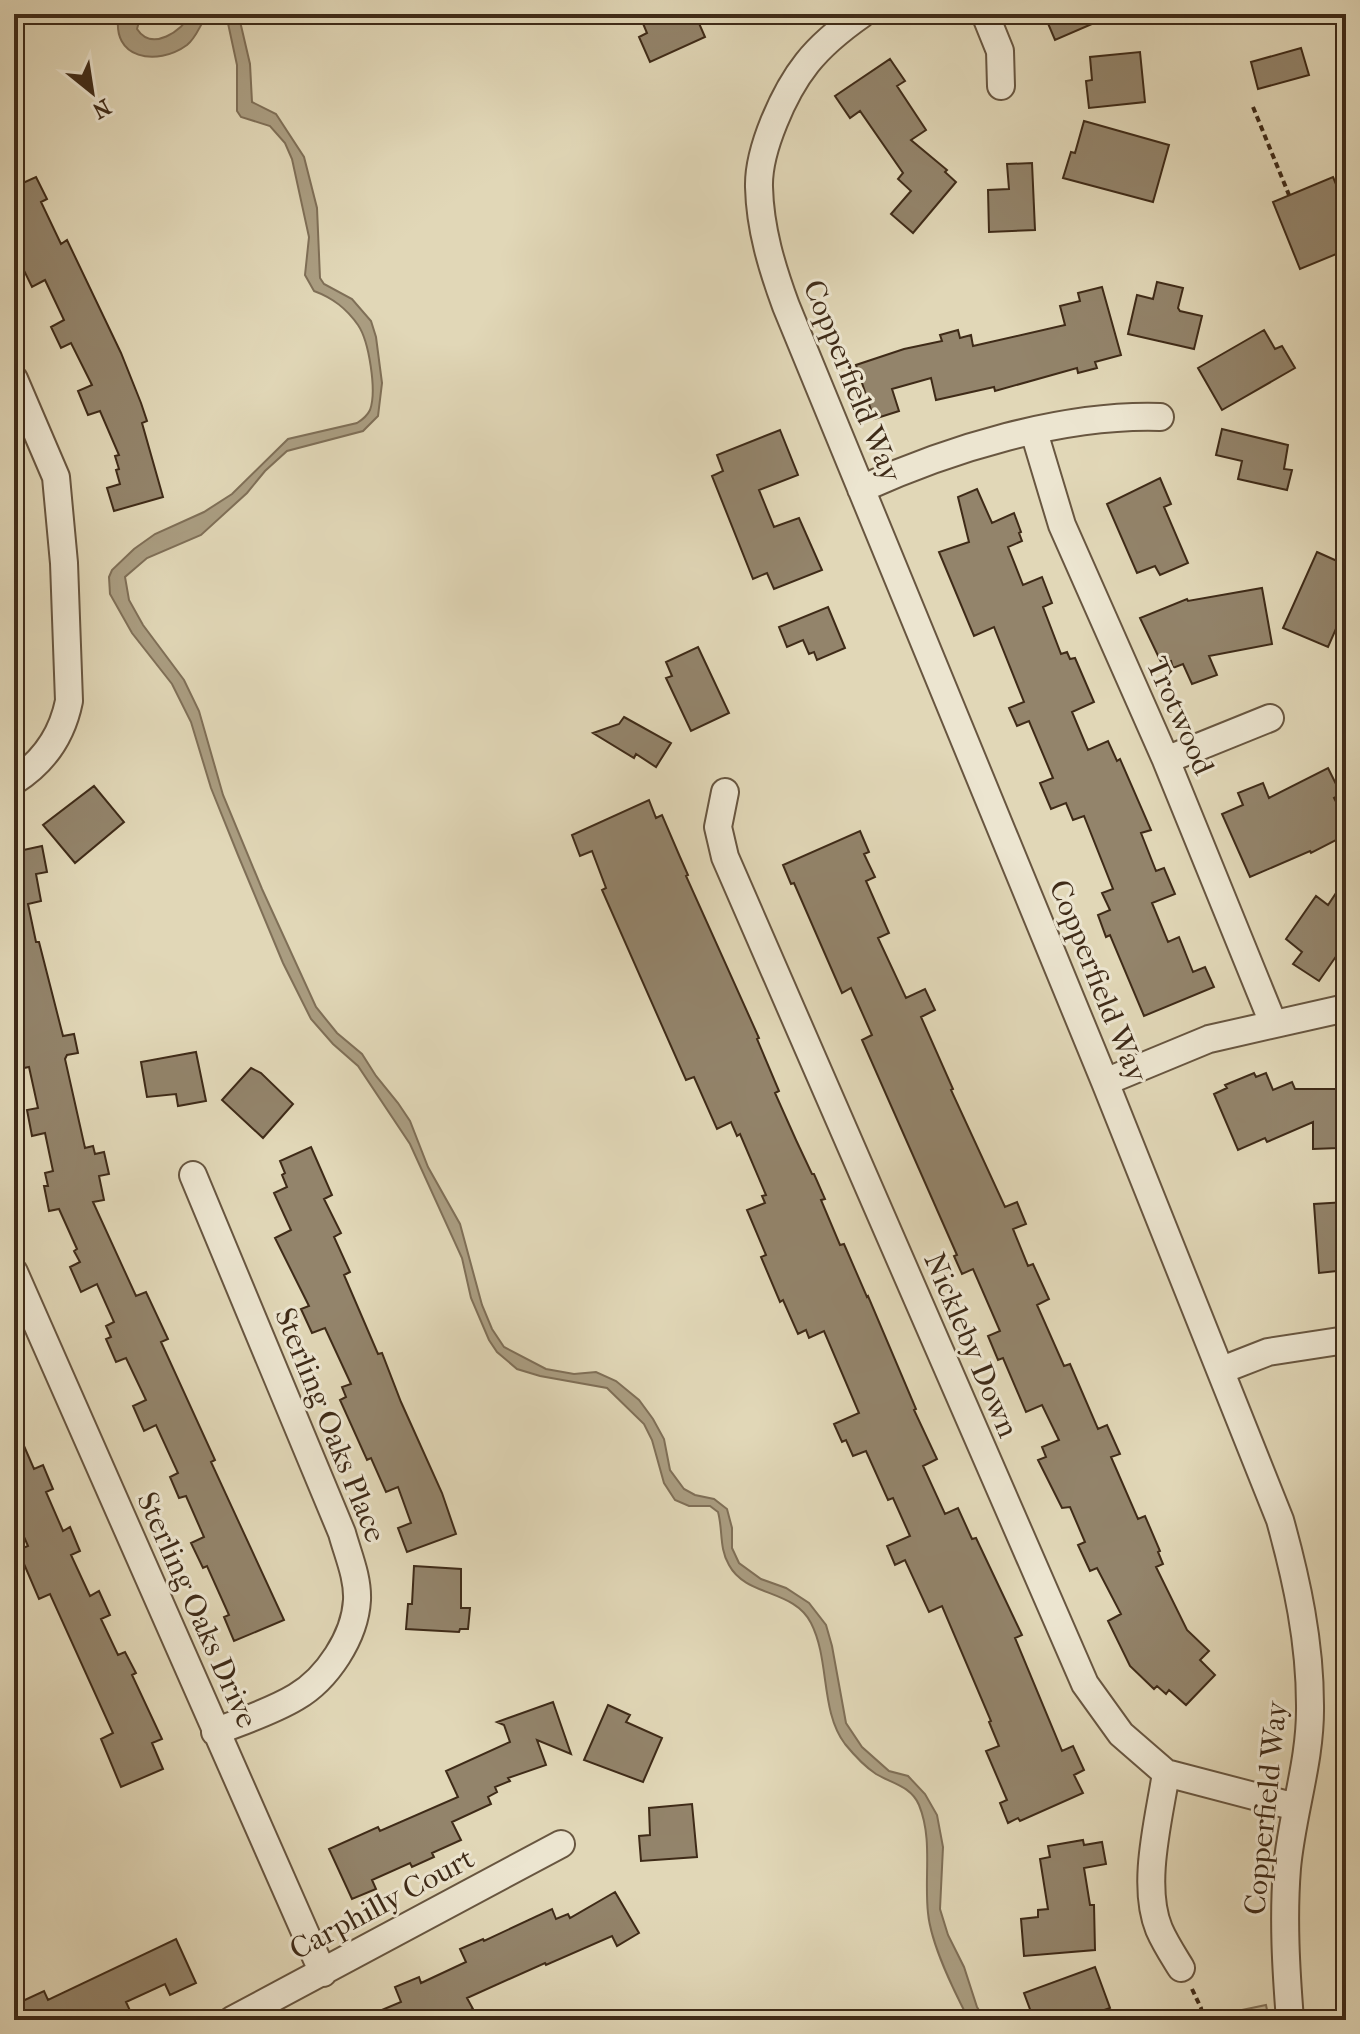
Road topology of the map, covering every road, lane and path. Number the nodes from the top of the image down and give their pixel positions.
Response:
1 (862, 14) edge
2 (985, 14) edge
3 (1001, 86) dead end
4 (1253, 107) dead end
5 (1289, 195) dead end
6 (14, 379) edge
7 (1160, 417) dead end
8 (1034, 432) junction
9 (861, 489) junction
10 (1270, 718) dead end
11 (1166, 760) junction
12 (14, 781) edge
13 (725, 792) dead end
14 (1346, 1008) edge
15 (1273, 1023) junction
16 (1105, 1082) junction
17 (193, 1175) dead end
18 (14, 1272) edge
19 (1346, 1340) edge
20 (1222, 1370) junction
21 (215, 1732) junction
22 (1166, 1773) junction
23 (1296, 1807) junction
24 (561, 1844) dead end
25 (1181, 1968) joint
26 (323, 1973) junction
27 (232, 2020) edge
28 (1203, 2020) edge
29 (1290, 2020) edge

1 - 9 street, Copperfield Way
2 - 3 street
4 - 5 path
6 - 12 street
7 - 8 street
8 - 9 street
8 - 11 street, Trotwood
9 - 16 street, Copperfield Way
10 - 11 street
11 - 15 street, Trotwood
13 - 22 street, Nickleby Down
14 - 15 street
15 - 16 street
16 - 20 street, Copperfield Way
17 - 21 street, Sterling Oaks Place
18 - 21 street, Sterling Oaks Drive
19 - 20 street
20 - 23 street, Copperfield Way
21 - 26 street, Sterling Oaks Drive
22 - 23 street, Nickleby Down
22 - 25 street
23 - 29 street, Copperfield Way
24 - 26 street, Carphilly Court
25 - 28 path
26 - 27 street, Carphilly Court

